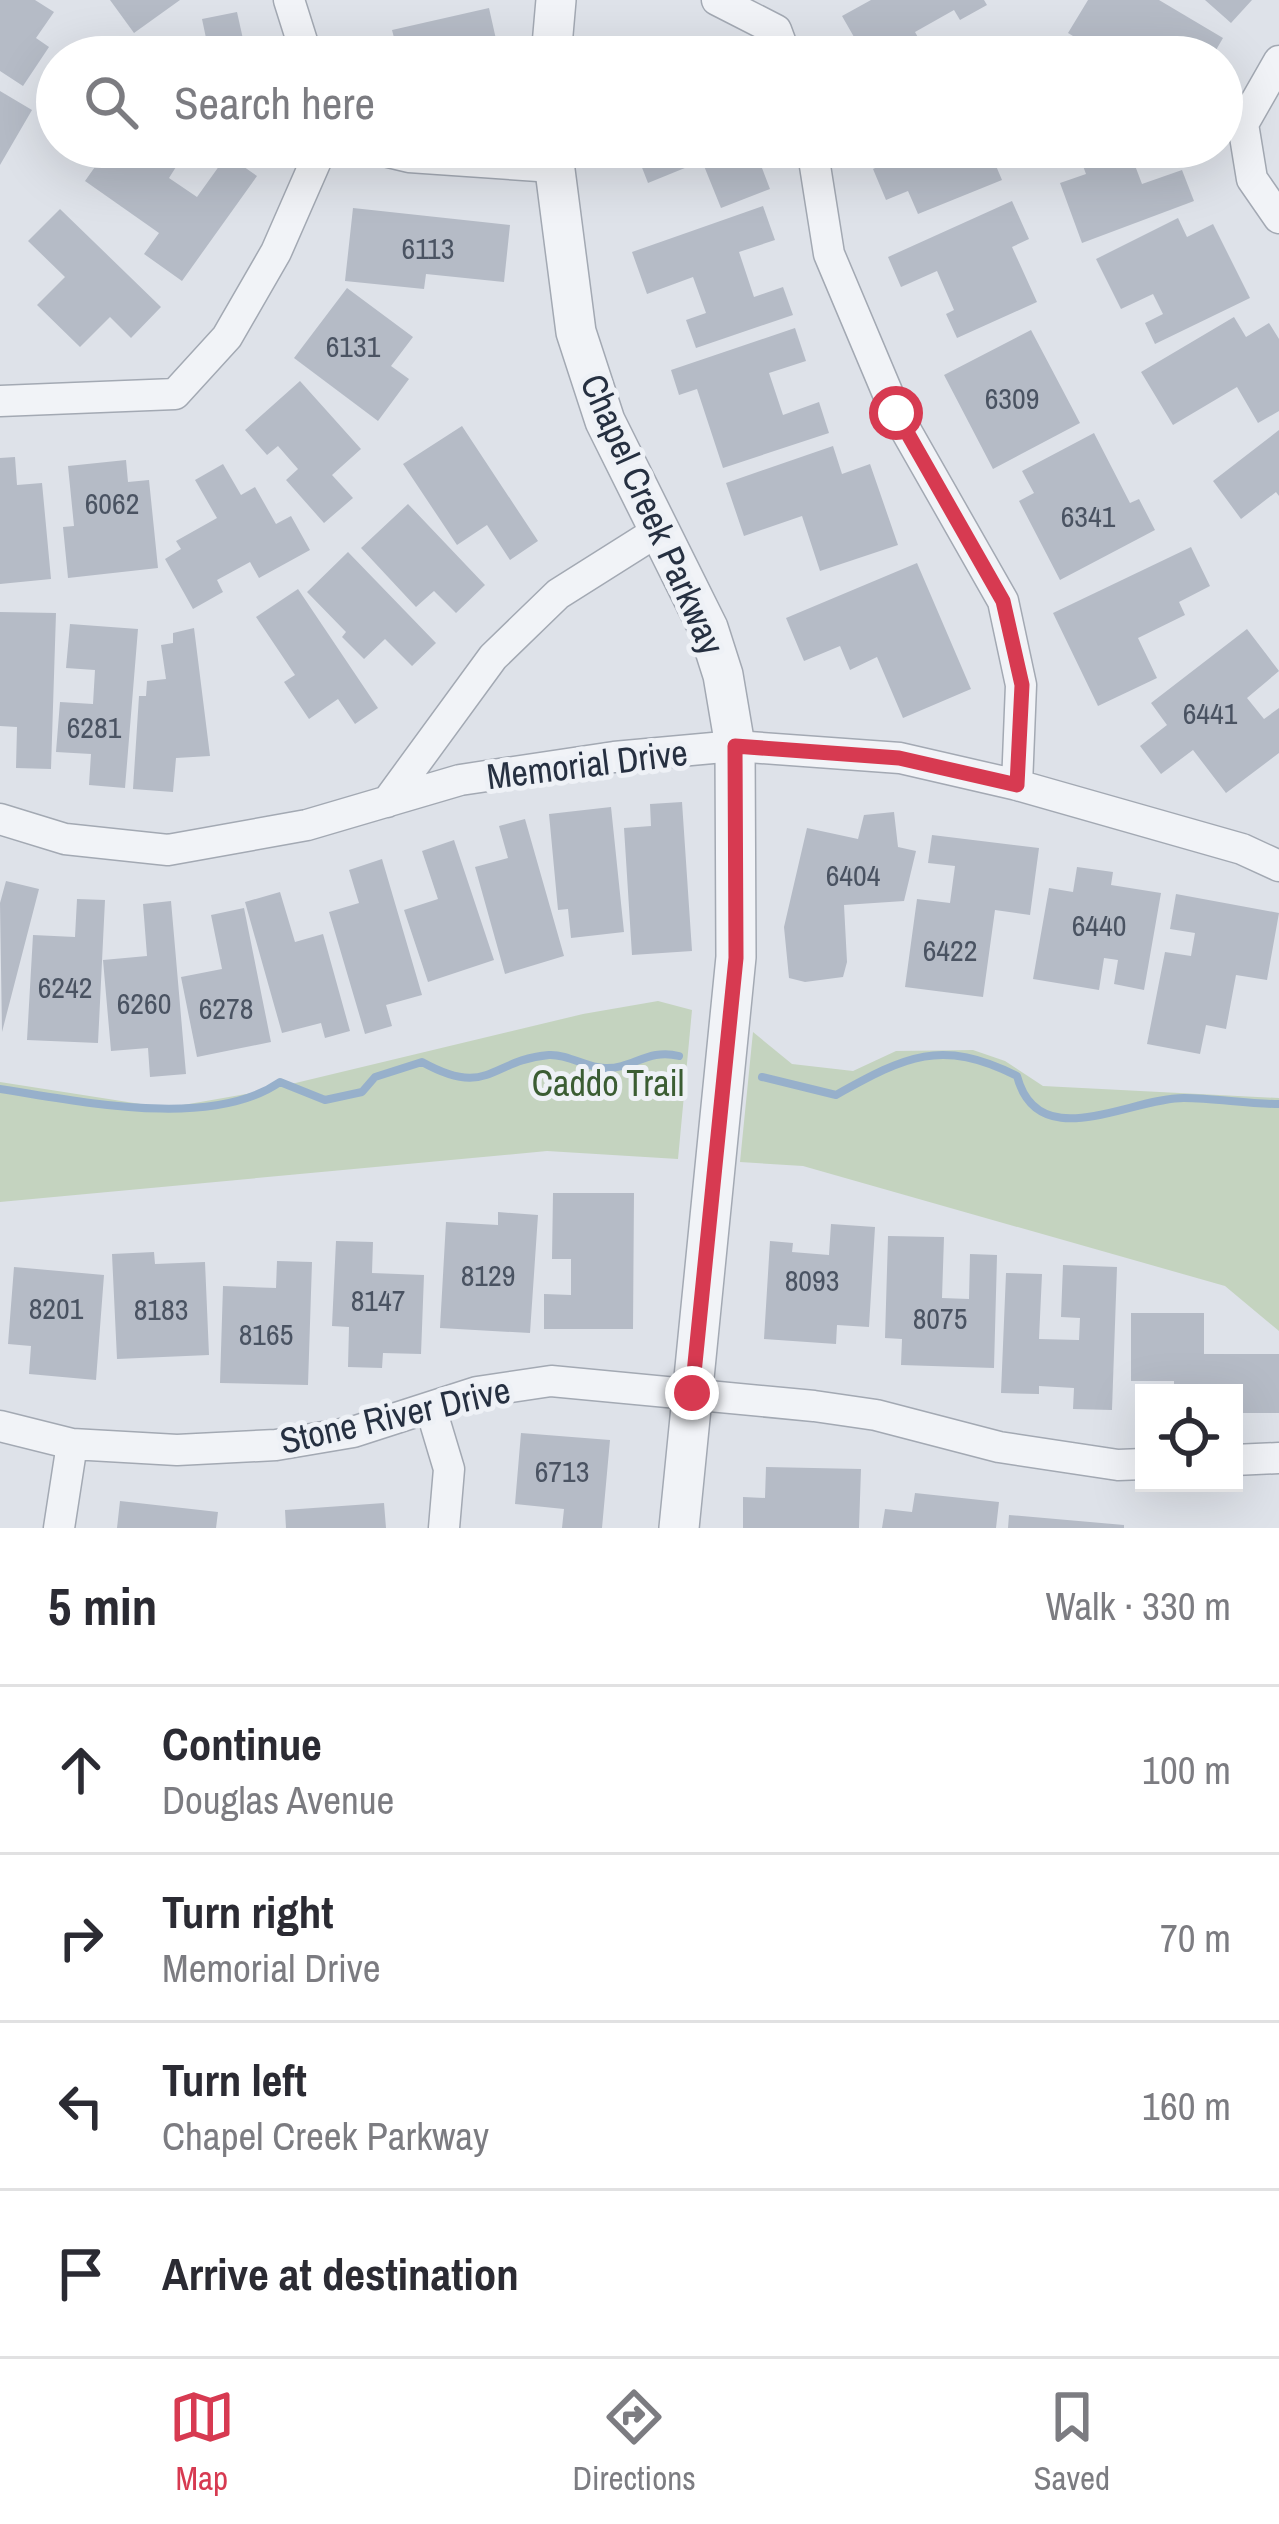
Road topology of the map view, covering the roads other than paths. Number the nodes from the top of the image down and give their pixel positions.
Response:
1 (290, 0) edge
2 (556, 0) edge
3 (717, 0) edge
4 (301, 36) edge
5 (553, 36) edge
6 (778, 36) edge
7 (1279, 61) edge
8 (313, 168) edge
9 (554, 168) edge
10 (816, 168) edge
11 (1279, 218) edge
12 (0, 401) edge
13 (661, 529) junction
14 (735, 746) junction
15 (1017, 785) junction
16 (387, 802) junction
17 (0, 819) edge
18 (1279, 866) edge
19 (692, 1393) junction
20 (431, 1409) junction
21 (0, 1426) edge
22 (71, 1444) junction
23 (1279, 1458) edge
24 (1243, 1460) edge
25 (1135, 1465) edge
26 (59, 1528) edge
27 (444, 1528) edge
28 (680, 1528) edge

1 - 4 street
2 - 5 street
3 - 6 street
7 - 11 street
8 - 12 street
9 - 13 street, Chapel Creek Parkway
10 - 15 street
13 - 14 street, Chapel Creek Parkway
13 - 16 street, Memorial Drive
14 - 15 street, Memorial Drive
14 - 16 street, Memorial Drive
14 - 19 street, Chapel Creek Parkway
15 - 18 street, Memorial Drive
16 - 17 street, Memorial Drive
19 - 20 street, Stone River Drive
19 - 25 street, Stone River Drive
19 - 28 street, Chapel Creek Parkway
20 - 22 street, Stone River Drive
20 - 27 street
21 - 22 street, Stone River Drive
22 - 26 street
23 - 24 street

